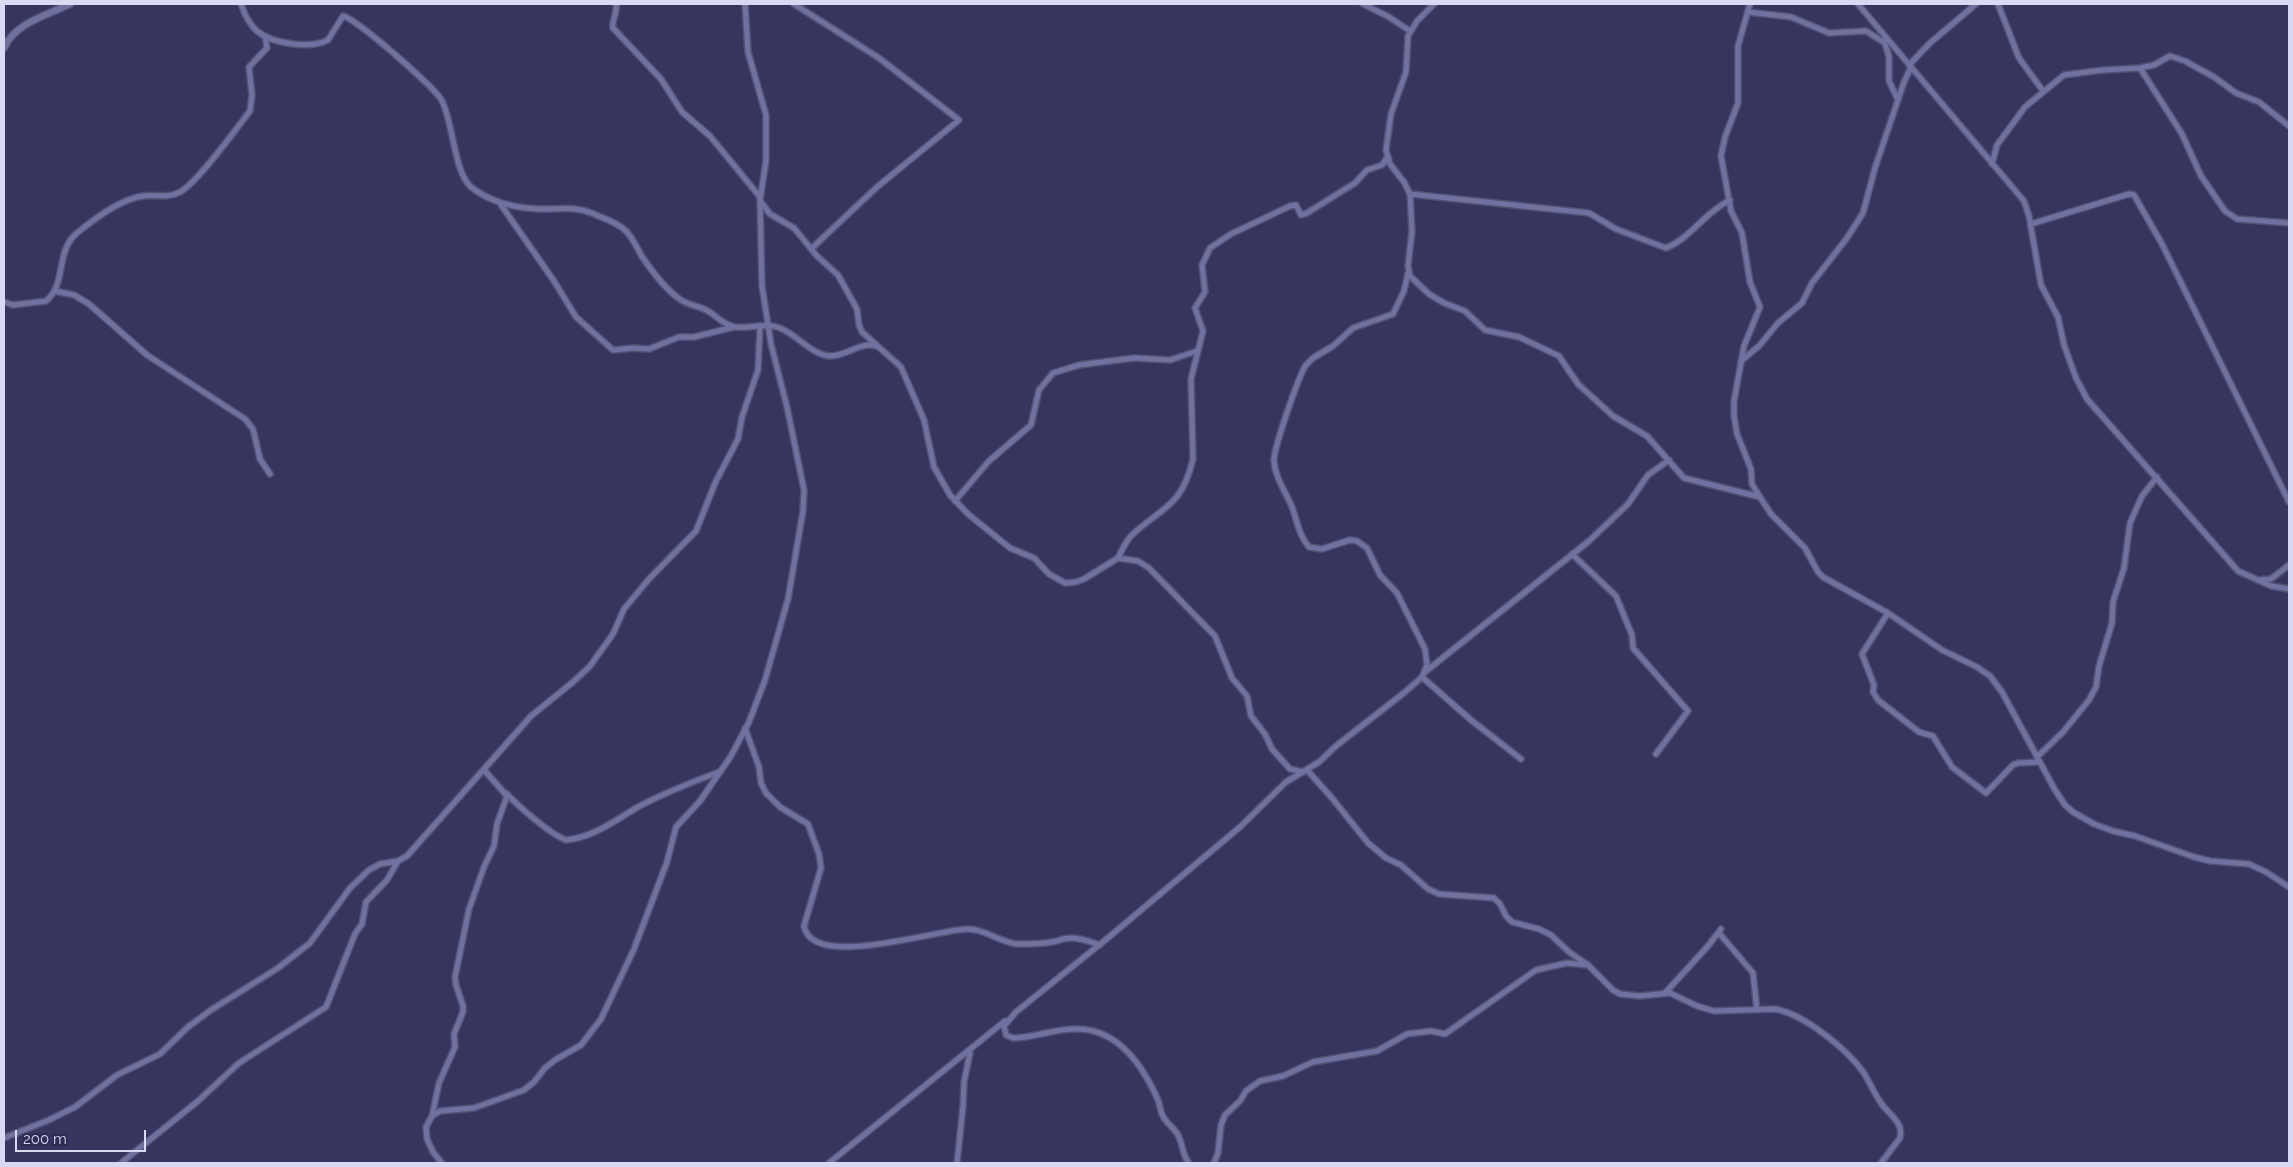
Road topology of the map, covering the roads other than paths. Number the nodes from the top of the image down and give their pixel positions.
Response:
1 (70, 4) edge
2 (241, 4) edge
3 (616, 4) edge
4 (745, 4) edge
5 (794, 4) edge
6 (1363, 4) edge
7 (1434, 4) edge
8 (1750, 4) edge
9 (1858, 4) edge
10 (1976, 4) edge
11 (1998, 4) edge
12 (1748, 12) junction
13 (1410, 31) junction
14 (1883, 35) junction
15 (265, 36) junction
16 (1884, 43) junction
17 (4, 48) edge
18 (1910, 66) junction
19 (2140, 68) junction
20 (2043, 91) junction
21 (1898, 100) junction
22 (2289, 126) edge
23 (1997, 145) junction
24 (1986, 157) junction
25 (1387, 158) junction
26 (1992, 164) junction
27 (1410, 194) junction
28 (760, 198) junction
29 (1730, 200) junction
30 (498, 201) junction
31 (2289, 223) edge
32 (2031, 224) junction
33 (812, 249) junction
34 (1408, 271) junction
35 (55, 291) junction
36 (4, 302) edge
37 (760, 326) junction
38 (768, 326) junction
39 (734, 327) junction
40 (879, 347) junction
41 (1197, 352) junction
42 (1741, 361) junction
43 (1669, 460) junction
44 (270, 474) dead end
45 (2157, 477) junction
46 (1760, 497) junction
47 (955, 500) junction
48 (2289, 502) edge
49 (1572, 554) junction
50 (1118, 558) junction
51 (2289, 566) edge
52 (2259, 580) junction
53 (2289, 589) edge
54 (1888, 613) junction
55 (1422, 675) junction
56 (745, 728) junction
57 (1656, 754) dead end
58 (1521, 759) dead end
59 (2038, 759) junction
60 (484, 770) junction
61 (1306, 771) junction
62 (720, 772) junction
63 (506, 793) junction
64 (398, 861) junction
65 (2289, 887) edge
66 (1100, 944) junction
67 (1588, 965) junction
68 (1664, 992) junction
69 (1757, 1010) junction
70 (1008, 1020) junction
71 (972, 1050) junction
72 (432, 1116) junction
73 (4, 1138) edge
74 (121, 1163) edge
75 (442, 1163) edge
76 (829, 1163) edge
77 (957, 1163) edge
78 (1189, 1163) edge
79 (1214, 1163) edge
80 (1881, 1163) edge

1 - 17 street
2 - 15 street
3 - 28 street
4 - 28 street
5 - 33 street
6 - 13 street
7 - 13 street
8 - 12 street
9 - 14 street
10 - 18 street
11 - 20 street
12 - 16 street
12 - 29 street
13 - 25 street
14 - 16 street
14 - 18 street
15 - 30 street
15 - 35 street
16 - 21 street
18 - 21 street
18 - 24 street
19 - 20 street
19 - 22 street
19 - 31 street
20 - 23 street
21 - 42 street
23 - 24 street
23 - 26 street
24 - 26 street
25 - 27 street
25 - 41 street
26 - 32 street
27 - 29 street
27 - 34 street
28 - 33 street
28 - 38 street
29 - 42 street
30 - 39 street
30 - 39 street
32 - 45 street
32 - 48 street
33 - 40 street
34 - 43 street
34 - 55 street
35 - 36 street
35 - 44 street
37 - 38 street
37 - 39 street
37 - 60 street
38 - 40 street
38 - 56 street
40 - 47 street
41 - 47 street
41 - 50 street
42 - 46 street
43 - 46 street
43 - 49 street
45 - 52 street
45 - 59 street
46 - 54 street
47 - 50 street
49 - 55 street
49 - 57 street
50 - 61 street
51 - 52 street
52 - 53 street
54 - 59 street
54 - 59 street
55 - 58 street
55 - 61 street
56 - 62 street
56 - 66 street
59 - 65 street
60 - 63 street
60 - 64 street
61 - 66 street
61 - 67 street
62 - 63 street
62 - 72 street
63 - 72 street
64 - 73 street
64 - 74 street
66 - 70 street
67 - 68 street
67 - 79 street
68 - 69 street
68 - 69 street
69 - 80 street
70 - 71 street
70 - 78 street
71 - 76 street
71 - 77 street
72 - 75 street

